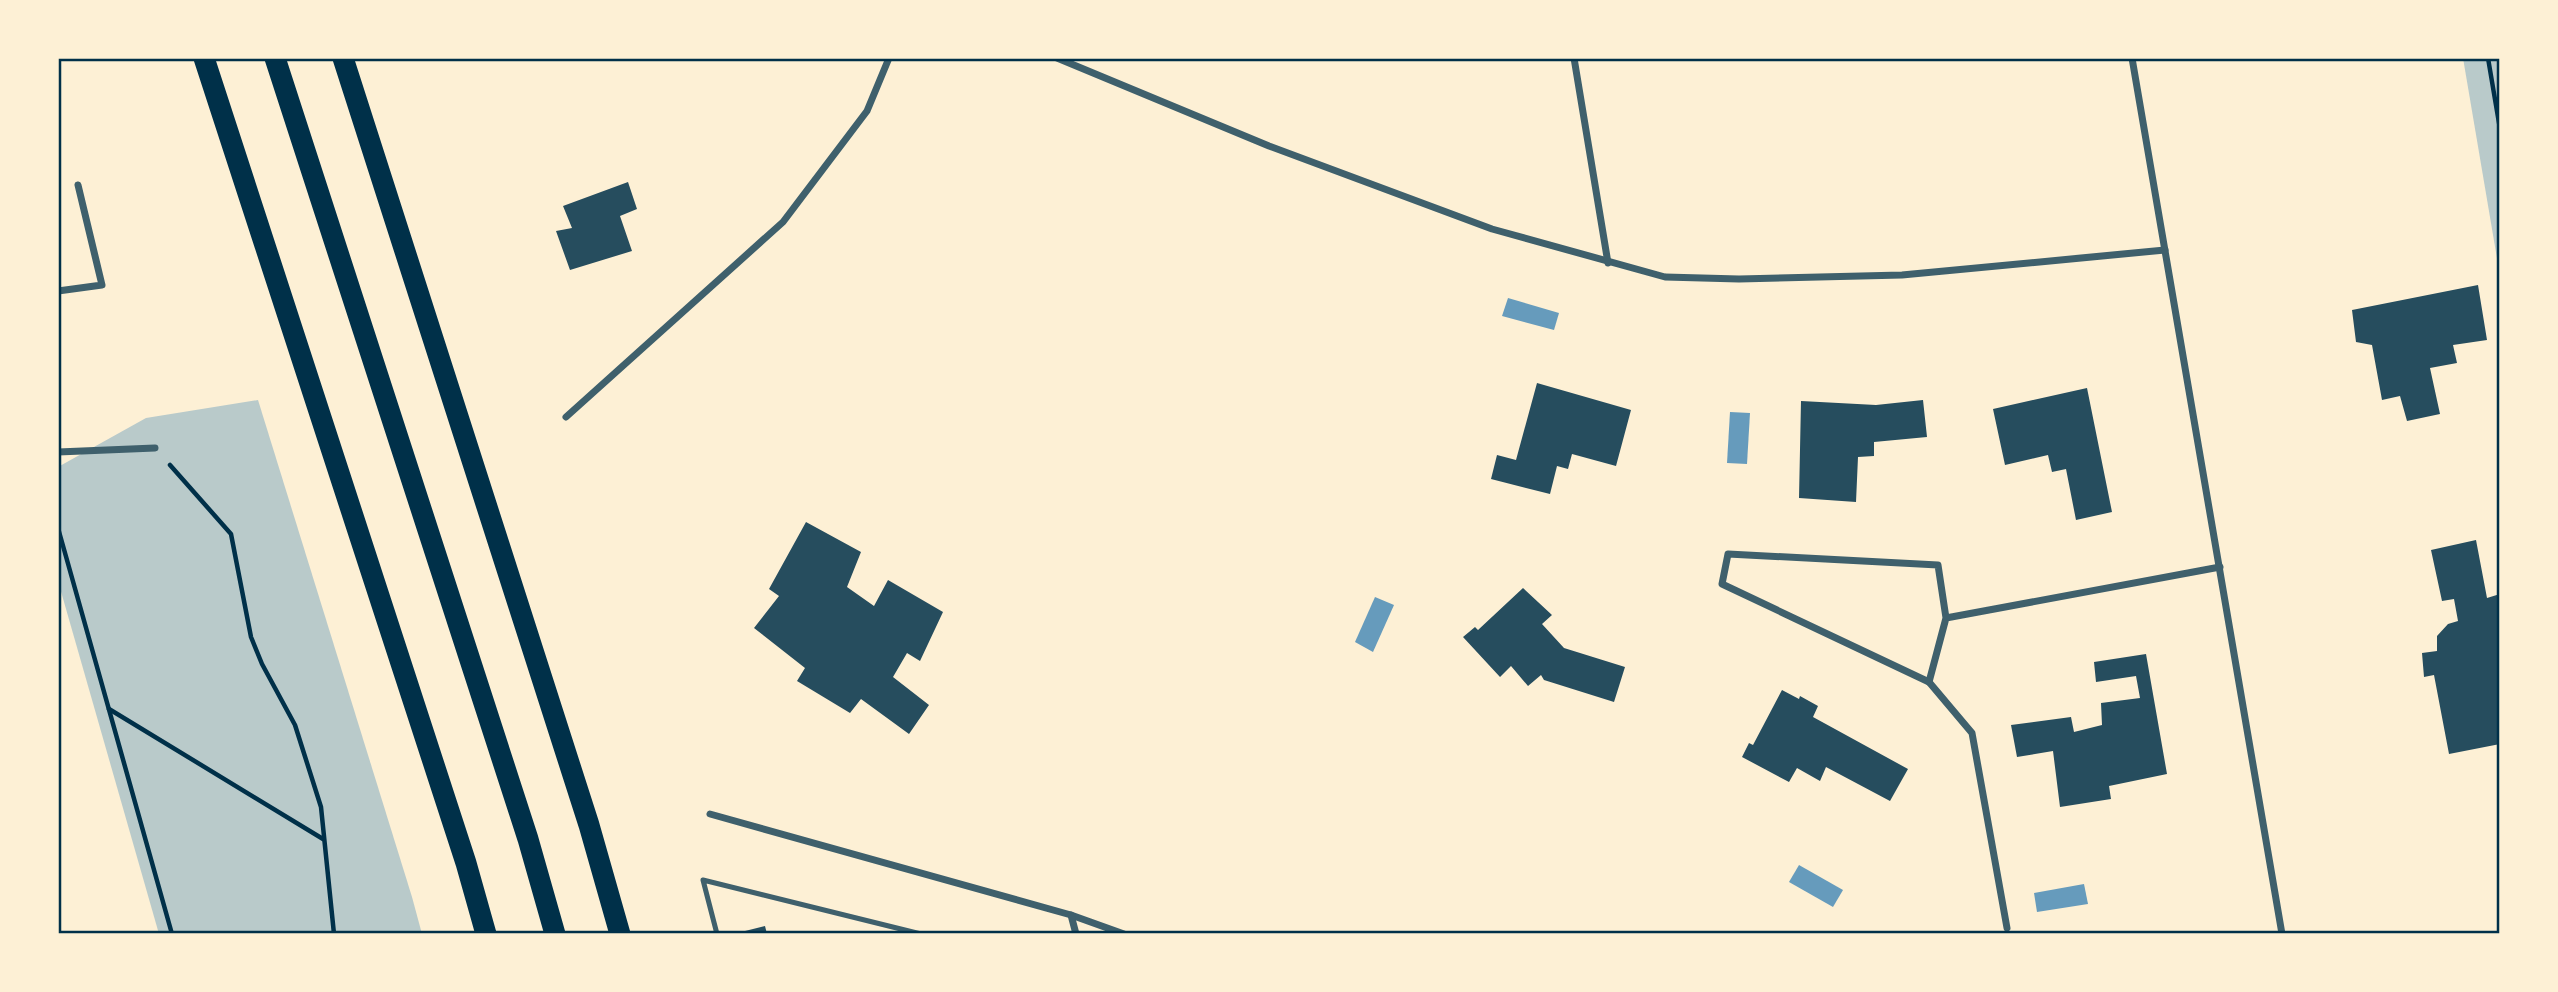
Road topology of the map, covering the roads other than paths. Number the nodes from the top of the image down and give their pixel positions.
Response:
1 (204, 58) edge
2 (275, 58) edge
3 (343, 58) edge
4 (889, 58) edge
5 (1057, 58) edge
6 (1574, 58) edge
7 (2132, 58) edge
8 (78, 186) dead end
9 (2165, 250) junction
10 (1608, 263) junction
11 (58, 291) edge
12 (566, 417) dead end
13 (155, 448) road end
14 (58, 452) edge
15 (2220, 567) junction
16 (1947, 618) junction
17 (1929, 682) junction
18 (710, 814) dead end
19 (1072, 915) junction
20 (2007, 928) dead end
21 (486, 934) edge
22 (555, 934) edge
23 (620, 934) edge
24 (717, 934) edge
25 (921, 934) edge
26 (1076, 934) edge
27 (1124, 934) edge
28 (2282, 934) edge

1 - 21 highway
2 - 22 highway
3 - 23 highway
4 - 12 street
5 - 10 street
6 - 10 street
7 - 9 street
8 - 11 street
9 - 10 street
9 - 15 street
13 - 14 street
15 - 16 street
15 - 28 street
16 - 17 street
16 - 17 street
17 - 20 street
18 - 19 street
19 - 26 street
19 - 27 street
24 - 25 lane

